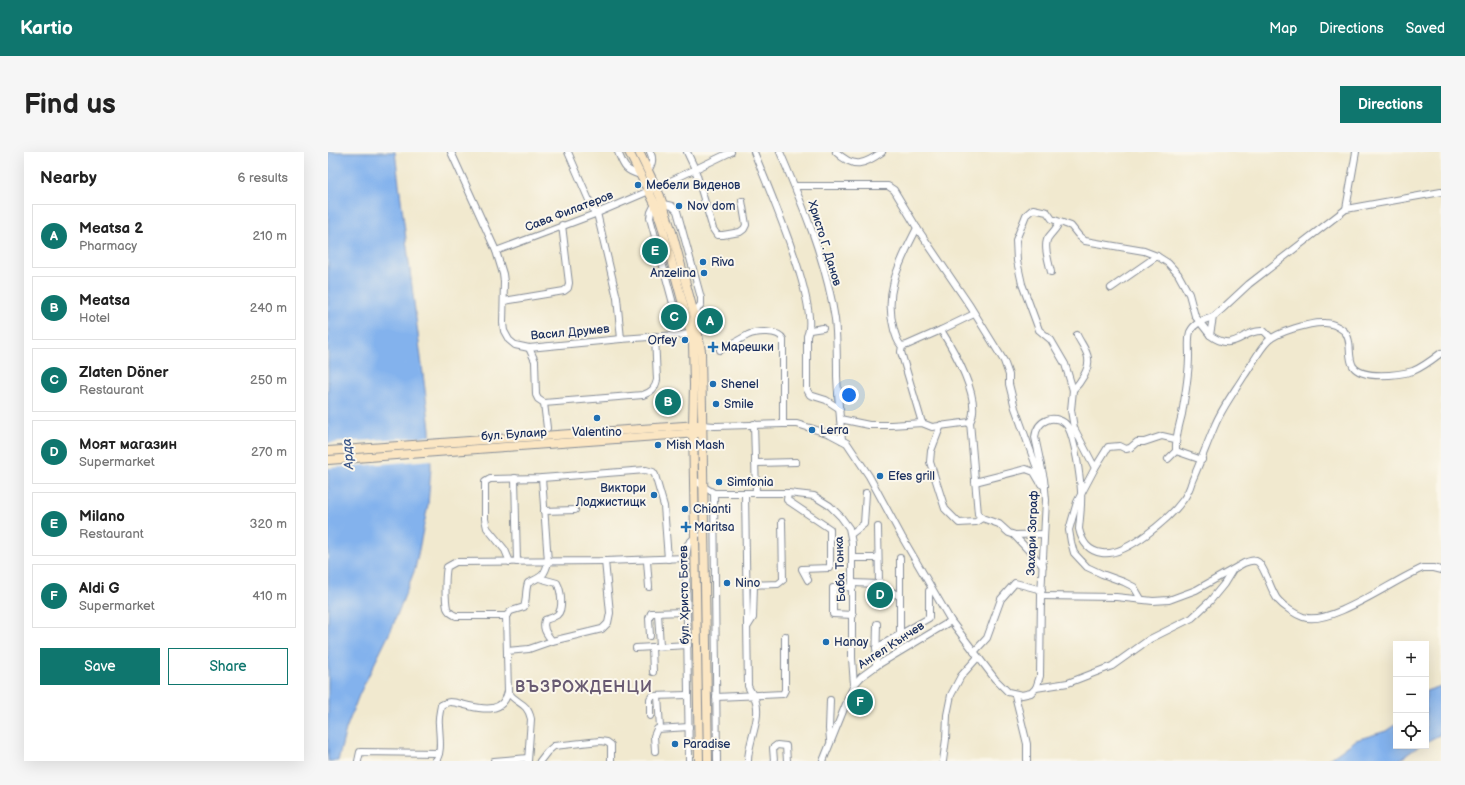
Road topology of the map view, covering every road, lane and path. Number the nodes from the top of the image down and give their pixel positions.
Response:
1 (451, 152) edge
2 (568, 152) edge
3 (618, 152) edge
4 (629, 152) edge
5 (639, 152) edge
6 (650, 152) edge
7 (687, 152) edge
8 (730, 152) edge
9 (754, 152) edge
10 (780, 152) edge
11 (836, 152) edge
12 (882, 152) edge
13 (1356, 152) edge
14 (695, 169) junction
15 (644, 173) junction
16 (796, 186) junction
17 (653, 189) junction
18 (1441, 192) edge
19 (742, 201) dead end
20 (659, 204) junction
21 (1346, 209) junction
22 (596, 213) junction
23 (1059, 222) junction
24 (562, 225) junction
25 (917, 228) junction
26 (496, 251) junction
27 (1157, 256) junction
28 (1051, 272) dead end
29 (1111, 288) dead end
30 (504, 301) junction
31 (974, 314) junction
32 (1213, 317) junction
33 (1200, 322) junction
34 (823, 328) dead end
35 (810, 330) junction
36 (941, 330) junction
37 (691, 334) junction
38 (1077, 335) dead end
39 (1210, 335) junction
40 (655, 336) junction
41 (1271, 338) junction
42 (621, 339) junction
43 (902, 346) junction
44 (528, 348) junction
45 (720, 350) dead end
46 (1441, 353) edge
47 (1073, 390) junction
48 (544, 403) junction
49 (840, 409) junction
50 (840, 419) junction
51 (970, 422) junction
52 (922, 423) junction
53 (754, 424) junction
54 (783, 424) junction
55 (942, 425) junction
56 (548, 428) dead end
57 (702, 428) junction
58 (693, 429) junction
59 (1176, 439) junction
60 (842, 440) junction
61 (515, 442) junction
62 (1176, 451) junction
63 (328, 452) edge
64 (1168, 459) dead end
65 (328, 460) edge
66 (1202, 460) junction
67 (755, 462) junction
68 (796, 462) dead end
69 (1095, 468) junction
70 (515, 478) junction
71 (542, 478) junction
72 (694, 479) junction
73 (975, 482) junction
74 (1044, 483) junction
75 (704, 487) junction
76 (756, 492) junction
77 (1081, 492) junction
78 (714, 493) junction
79 (745, 493) junction
80 (788, 493) junction
81 (866, 493) dead end
82 (575, 510) dead end
83 (544, 511) junction
84 (982, 518) junction
85 (782, 522) dead end
86 (878, 527) dead end
87 (704, 534) junction
88 (851, 534) junction
89 (1044, 534) junction
90 (696, 535) junction
91 (1014, 535) junction
92 (686, 558) junction
93 (852, 558) junction
94 (878, 558) junction
95 (900, 558) dead end
96 (668, 559) junction
97 (647, 560) junction
98 (605, 561) junction
99 (510, 562) junction
100 (517, 562) junction
101 (548, 562) junction
102 (1043, 566) junction
103 (1441, 570) edge
104 (1232, 571) junction
105 (539, 578) junction
106 (808, 580) dead end
107 (879, 584) junction
108 (751, 585) junction
109 (853, 585) junction
110 (649, 587) dead end
111 (929, 591) dead end
112 (1041, 593) junction
113 (900, 596) junction
114 (1141, 599) junction
115 (686, 612) junction
116 (658, 613) junction
117 (853, 615) junction
118 (506, 616) junction
119 (950, 621) junction
120 (877, 624) dead end
121 (900, 635) junction
122 (650, 636) dead end
123 (785, 636) dead end
124 (552, 641) junction
125 (688, 645) junction
126 (660, 646) junction
127 (652, 647) junction
128 (636, 648) dead end
129 (876, 648) junction
130 (507, 650) junction
131 (976, 655) junction
132 (876, 666) junction
133 (653, 672) dead end
134 (854, 685) junction
135 (1036, 688) junction
136 (508, 692) junction
137 (688, 695) junction
138 (1015, 695) junction
139 (658, 696) junction
140 (752, 696) junction
141 (716, 697) junction
142 (830, 700) dead end
143 (650, 716) dead end
144 (689, 727) junction
145 (660, 728) junction
146 (830, 741) junction
147 (655, 751) dead end
148 (438, 758) edge
149 (528, 759) edge
150 (358, 761) edge
151 (494, 761) edge
152 (540, 761) edge
153 (611, 761) edge
154 (689, 761) edge
155 (699, 761) edge
156 (708, 761) edge
157 (717, 761) edge
158 (748, 761) edge
159 (774, 761) edge
160 (787, 761) edge
161 (823, 761) edge
162 (943, 761) edge
163 (1027, 761) edge

1 - 26 street, Васил Друмев
2 - 22 street
3 - 15 street
4 - 15 main road, бул. Христо Ботев
5 - 15 main road, бул. Христо Ботев
6 - 15 street
7 - 14 street
8 - 14 street, Сава Филатеров
9 - 35 street
10 - 16 street, Христо Г. Данов
11 - 12 street
13 - 21 street
14 - 17 street, Сава Филатеров
14 - 19 street
15 - 17 main road, бул. Христо Ботев
16 - 25 street
16 - 49 street, Христо Г. Данов
17 - 20 main road, бул. Христо Ботев
17 - 22 street, Сава Филатеров
18 - 21 street
20 - 37 main road, бул. Христо Ботев
20 - 57 main road, бул. Христо Ботев
21 - 32 street
22 - 24 street, Сава Филатеров
22 - 42 street
23 - 27 street
23 - 28 street
23 - 47 street
24 - 26 street, Сава Филатеров
24 - 30 street
25 - 31 street
25 - 43 street
26 - 30 street, Васил Друмев
27 - 29 street
27 - 33 street
30 - 44 street, Васил Друмев
31 - 36 street
31 - 74 street
32 - 33 street
32 - 39 street
33 - 39 street
33 - 59 street
34 - 35 street
35 - 49 street
36 - 43 street
36 - 51 street
37 - 40 street, Васил Друмев
37 - 58 main road, бул. Христо Ботев
38 - 47 street
39 - 41 street
40 - 42 street, Васил Друмев
40 - 48 street
41 - 46 street
41 - 66 street, Захари Зограф
42 - 44 street, Васил Друмев
43 - 52 street
44 - 48 street
45 - 54 street
47 - 69 street
48 - 56 street
49 - 50 street, Христо Г. Данов
50 - 52 street
50 - 60 street, Христо Г. Данов
51 - 55 street
51 - 73 street
52 - 55 street
53 - 54 street
53 - 57 street
53 - 67 street
54 - 60 street
55 - 84 street
57 - 58 main road, бул. Булаир
57 - 75 main road, бул. Христо Ботев
58 - 61 main road, бул. Булаир
58 - 72 main road, бул. Христо Ботев
59 - 62 street
59 - 69 street
60 - 119 street
61 - 63 main road, бул. Булаир
61 - 65 main road, бул. Булаир
62 - 64 street
62 - 66 street
66 - 77 street, Захари Зограф
67 - 68 street
67 - 76 street
69 - 77 street
70 - 71 street
70 - 99 street
70 - 100 street
71 - 83 street
71 - 96 street
72 - 75 street
72 - 90 main road, бул. Христо Ботев
73 - 74 street
73 - 84 street
74 - 77 street, Захари Зограф
74 - 89 street, Захари Зограф
75 - 78 street
75 - 87 main road, бул. Христо Ботев
76 - 79 street, Баба Тонка
76 - 80 street, Баба Тонка
77 - 114 street
78 - 79 street, Баба Тонка
78 - 141 street
79 - 108 street
80 - 88 street, Баба Тонка
80 - 106 street
81 - 88 street
82 - 83 street
83 - 101 street
84 - 91 street
85 - 108 street
86 - 94 street
87 - 90 street
87 - 156 main road, бул. Христо Ботев
88 - 93 street, Баба Тонка
89 - 91 street
89 - 102 street, Захари Зограф
90 - 92 street
90 - 155 main road, бул. Христо Ботев
91 - 102 street
92 - 96 street
92 - 115 street
93 - 94 street
93 - 109 street, Баба Тонка
94 - 107 street
95 - 113 street
96 - 97 street
97 - 98 street
97 - 110 street
98 - 101 street
98 - 124 street
99 - 100 street
99 - 118 street
100 - 101 street
101 - 105 street
102 - 112 street, Захари Зограф
103 - 104 street
104 - 114 street
104 - 135 street
105 - 118 street
105 - 124 street
107 - 109 street
107 - 113 street
108 - 140 street
109 - 117 street, Баба Тонка
109 - 117 street
111 - 121 street
112 - 114 street
112 - 131 street
112 - 135 street, Захари Зограф
113 - 121 street
115 - 116 street
115 - 125 street
116 - 122 street
116 - 126 street
117 - 134 street, Баба Тонка
118 - 130 street
119 - 131 street
119 - 132 street, Ангел Кънчев
120 - 129 street
121 - 129 street
123 - 140 street
124 - 130 street
125 - 126 street
125 - 137 street
126 - 127 street
127 - 128 street
127 - 133 street
129 - 132 street
130 - 136 street
131 - 138 street
131 - 162 street
132 - 134 street, Ангел Кънчев
134 - 146 street, Ангел Кънчев
135 - 138 street
136 - 148 street
136 - 149 street
137 - 139 street
137 - 144 street
138 - 163 street
139 - 143 street
139 - 145 street
140 - 141 street
140 - 158 street
141 - 157 street
142 - 146 street
144 - 145 street
144 - 154 street
145 - 147 street
146 - 161 street, Ангел Кънчев
148 - 150 street
149 - 151 street
152 - 153 street
159 - 160 street

